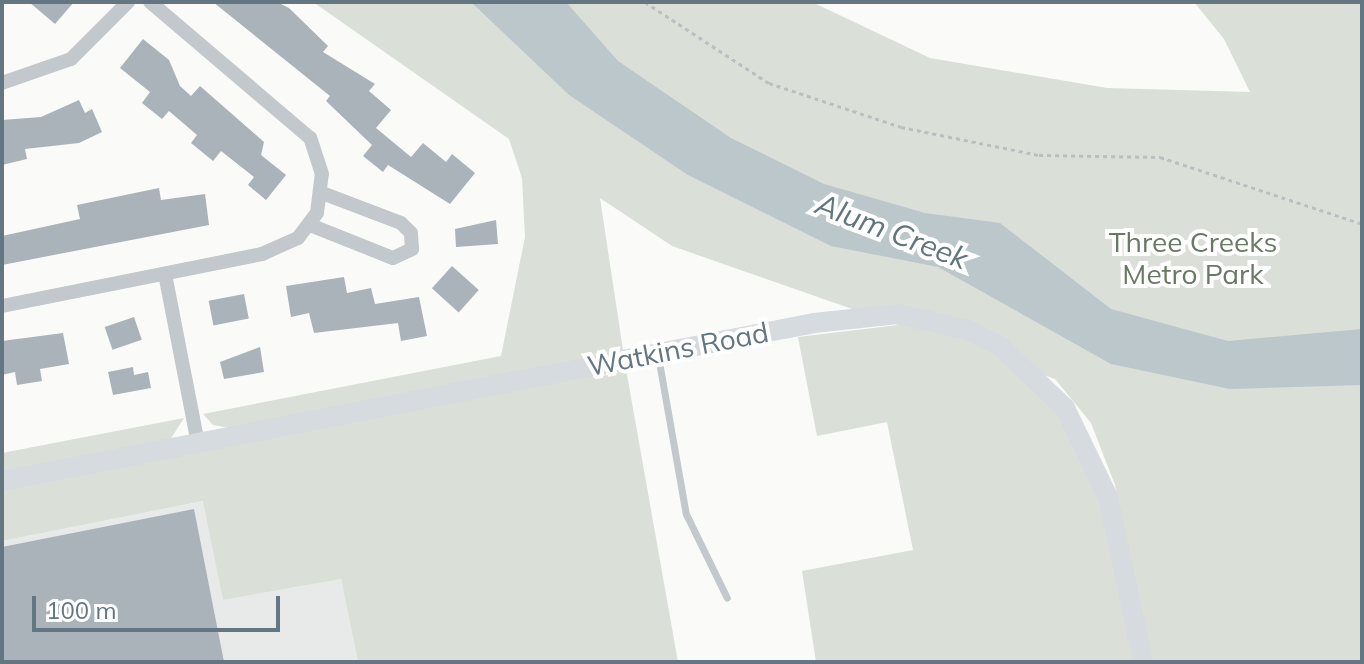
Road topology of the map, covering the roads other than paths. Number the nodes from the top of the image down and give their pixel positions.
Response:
1 (128, 2) edge
2 (150, 2) edge
3 (2, 83) edge
4 (322, 193) junction
5 (313, 219) junction
6 (165, 274) junction
7 (2, 306) edge
8 (658, 354) junction
9 (198, 443) junction
10 (2, 481) edge
11 (727, 598) dead end
12 (1143, 662) edge

1 - 3 street
2 - 4 street
4 - 5 street
4 - 5 street
5 - 6 street
6 - 7 street
6 - 9 street
8 - 9 street, Watkins Road
8 - 11 lane
8 - 12 street, Watkins Road
9 - 10 street, Watkins Road

